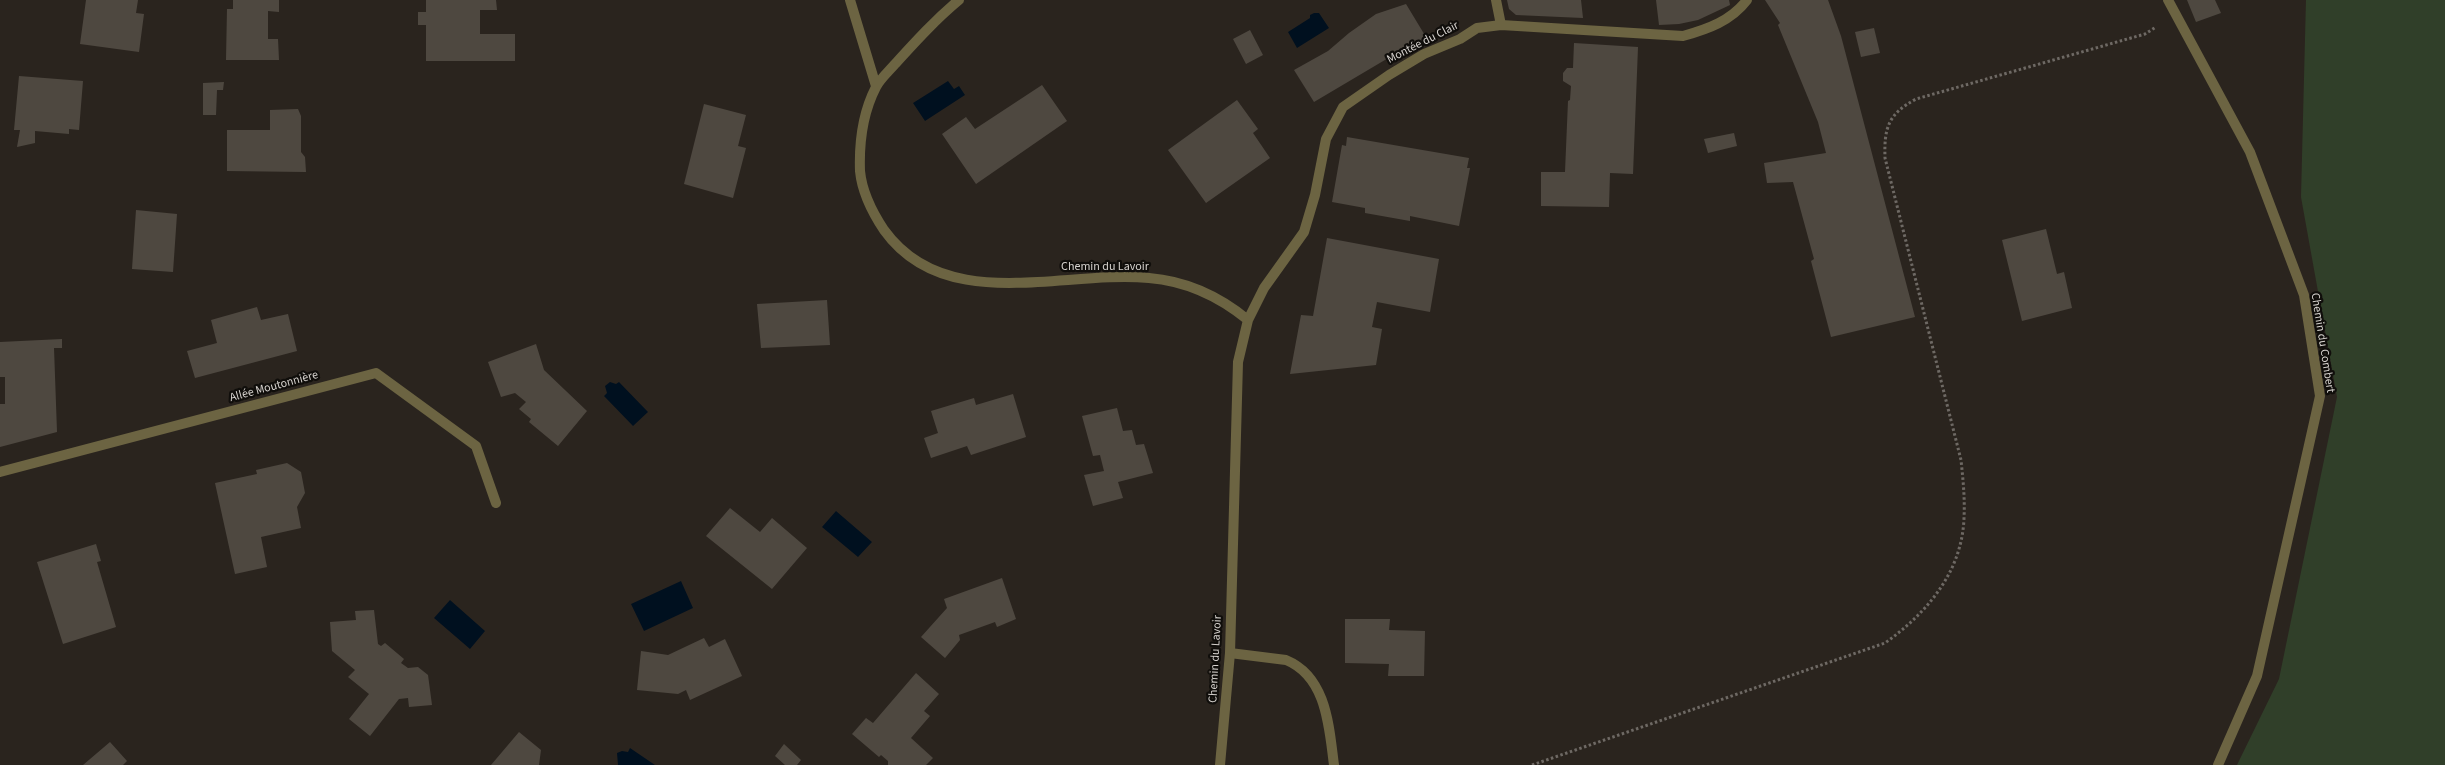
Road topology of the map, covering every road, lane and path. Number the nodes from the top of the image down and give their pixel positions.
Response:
1 (850, 0) edge
2 (959, 0) edge
3 (1496, 0) edge
4 (1747, 0) edge
5 (2168, 0) edge
6 (2176, 16) junction
7 (1501, 25) junction
8 (876, 86) junction
9 (1248, 320) junction
10 (0, 472) edge
11 (496, 504) dead end
12 (1230, 653) junction
13 (1220, 765) edge
14 (1334, 765) edge
15 (1532, 765) edge
16 (2218, 765) edge

1 - 8 street
2 - 8 street, Chemin du Lavoir
3 - 7 street
4 - 7 street, Montée du Clair
5 - 6 street, Chemin du Combert
6 - 15 path
6 - 16 street, Chemin du Combert
7 - 9 street, Montée du Clair
8 - 9 street, Chemin du Lavoir
9 - 12 street, Chemin du Lavoir
10 - 11 street, Allée Moutonnière
12 - 13 street, Chemin du Lavoir
12 - 14 street

